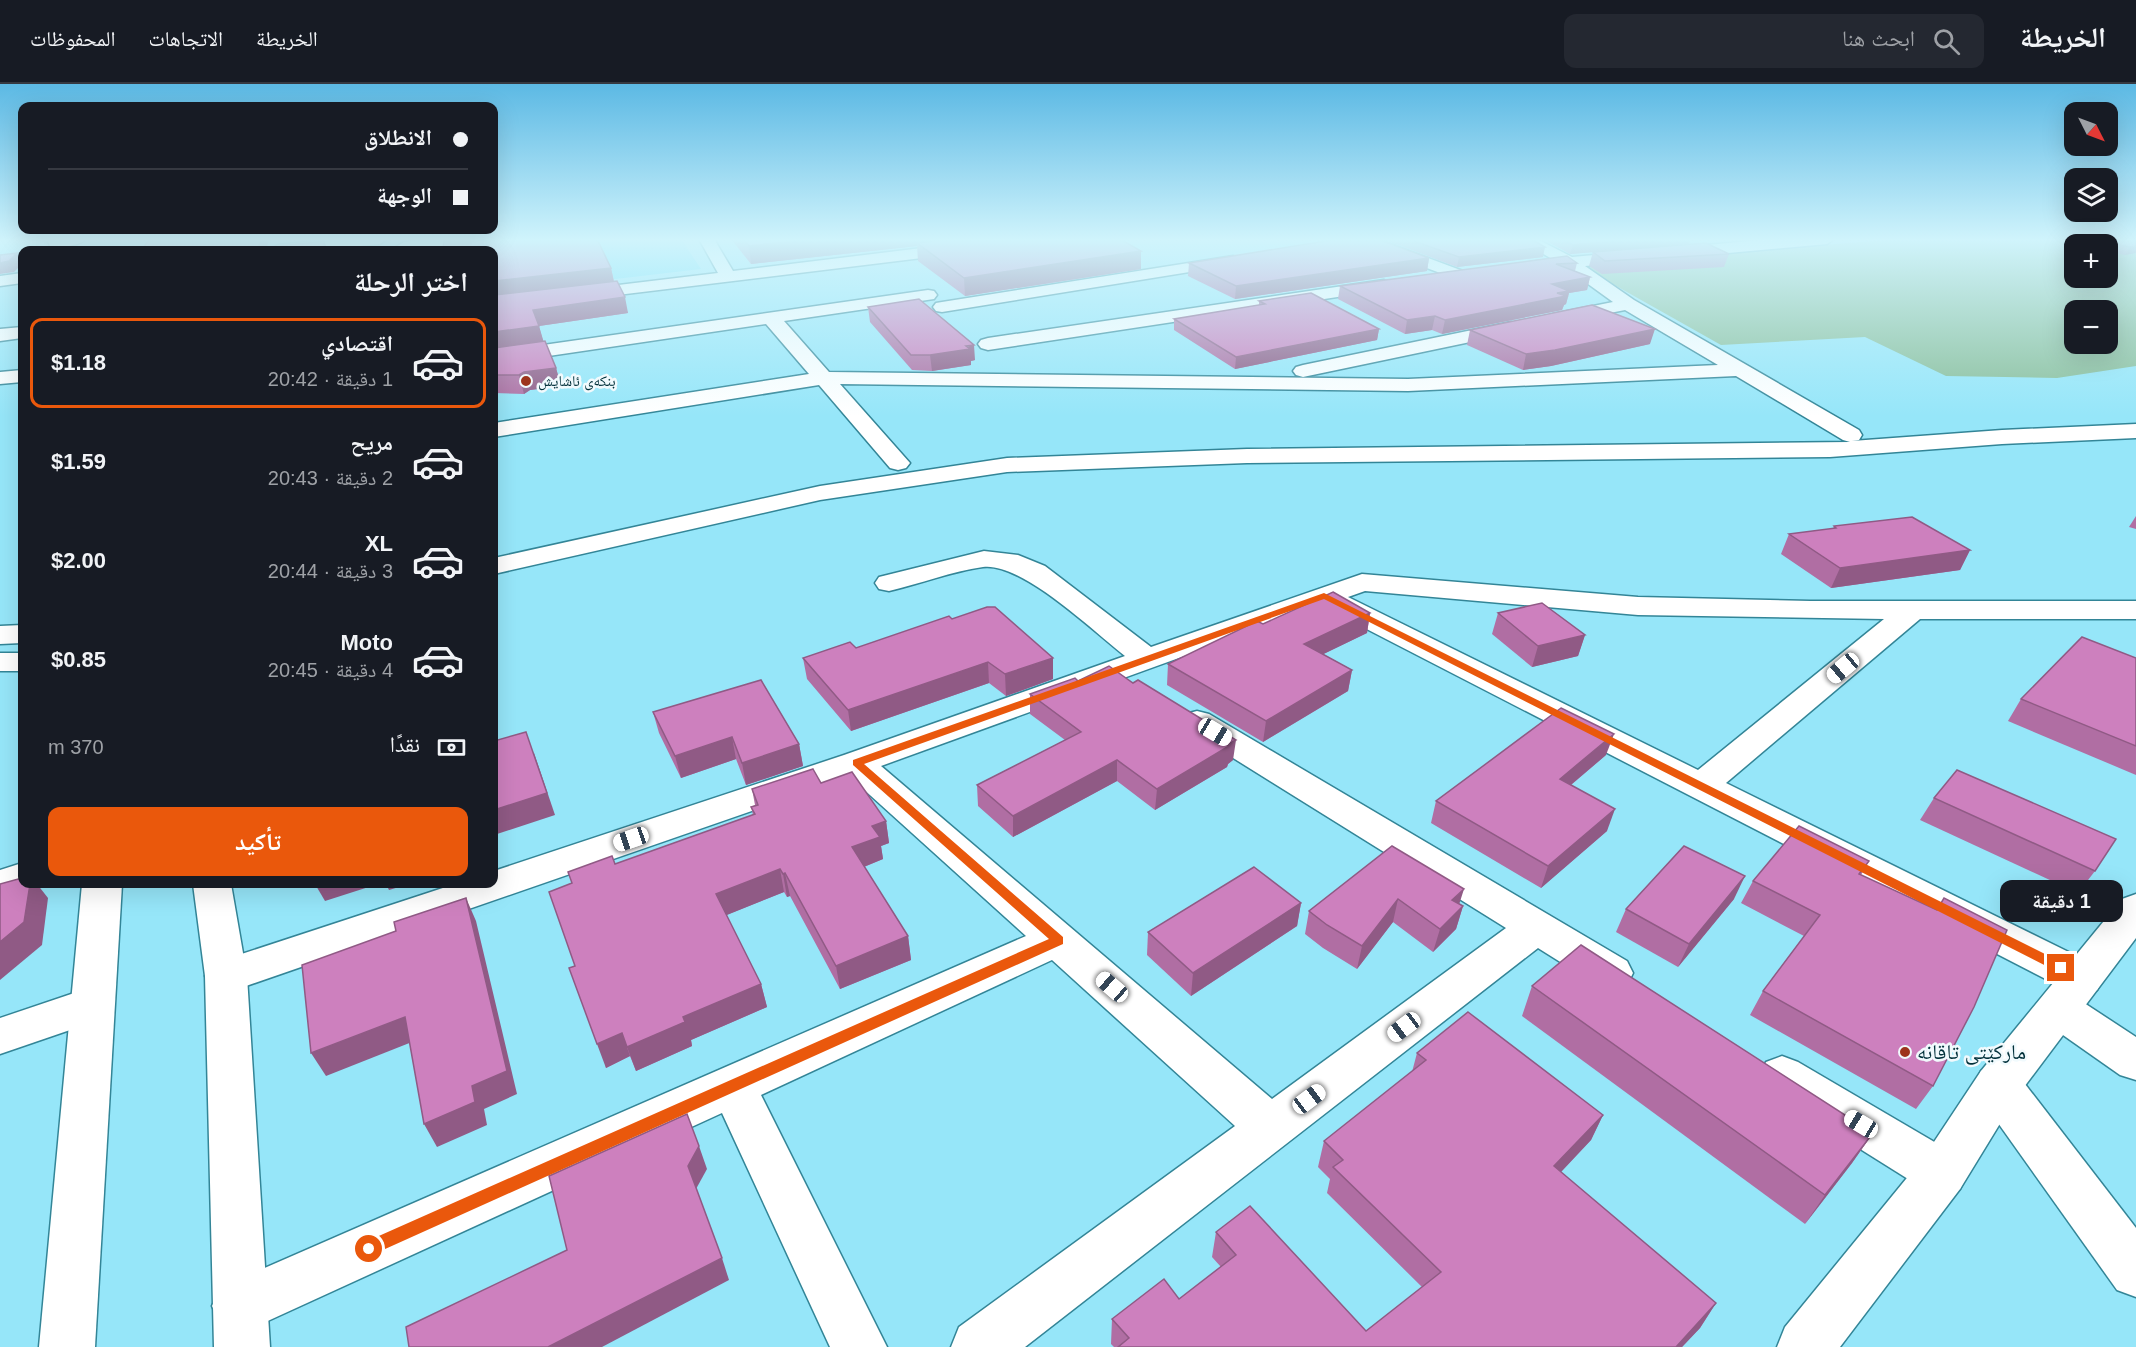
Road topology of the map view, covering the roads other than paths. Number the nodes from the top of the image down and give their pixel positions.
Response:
1 (553, 298) edge
2 (596, 298) edge
3 (931, 298) edge
4 (959, 298) edge
5 (1207, 298) edge
6 (1301, 298) edge
7 (1318, 298) edge
8 (1619, 298) edge
9 (935, 301) junction
10 (1628, 304) junction
11 (498, 305) edge
12 (1226, 309) junction
13 (1343, 312) edge
14 (771, 318) junction
15 (18, 333) edge
16 (0, 335) edge
17 (1392, 338) dead end
18 (611, 341) junction
19 (988, 344) junction
20 (1411, 348) junction
21 (498, 357) edge
22 (1740, 370) junction
23 (18, 376) edge
24 (0, 378) edge
25 (823, 378) junction
26 (1032, 381) junction
27 (1240, 384) junction
28 (498, 429) edge
29 (2136, 431) edge
30 (1975, 432) junction
31 (1851, 435) junction
32 (898, 463) junction
33 (719, 506) junction
34 (498, 547) edge
35 (498, 565) edge
36 (889, 583) dead end
37 (1324, 596) junction
38 (1914, 609) junction
39 (2136, 610) edge
40 (18, 634) edge
41 (0, 635) edge
42 (0, 662) edge
43 (18, 662) edge
44 (1146, 681) junction
45 (856, 763) junction
46 (1701, 786) junction
47 (18, 878) edge
48 (0, 884) edge
49 (498, 884) edge
50 (102, 888) edge
51 (213, 888) edge
52 (486, 888) edge
53 (2136, 909) edge
54 (1537, 927) junction
55 (1058, 940) junction
56 (226, 976) junction
57 (1638, 989) edge
58 (2071, 993) junction
59 (92, 1005) junction
60 (0, 1036) edge
61 (1749, 1056) edge
62 (2136, 1061) edge
63 (732, 1086) junction
64 (1998, 1086) junction
65 (1271, 1128) junction
66 (1942, 1173) junction
67 (2136, 1271) edge
68 (241, 1327) edge
69 (67, 1347) edge
70 (859, 1347) edge
71 (979, 1347) edge
72 (1805, 1347) edge

1 - 11 street
2 - 18 street
3 - 9 street
4 - 9 street
5 - 12 street
6 - 12 street
7 - 13 street
8 - 10 street
9 - 14 street
9 - 19 street
10 - 20 street
10 - 22 street
12 - 19 street
14 - 18 street
14 - 25 street
15 - 16 street
17 - 20 street
18 - 21 street
19 - 26 street
20 - 27 street
22 - 27 street
22 - 31 street
23 - 24 street
25 - 26 street
25 - 28 street
25 - 32 street
26 - 27 street
29 - 30 street
30 - 31 street
30 - 33 street
31 - 32 street
32 - 33 street
33 - 34 street
33 - 35 street
36 - 44 street
37 - 38 street
37 - 44 street
37 - 46 street
38 - 39 street
38 - 46 street
40 - 41 street
42 - 43 street
44 - 45 street
44 - 54 street
45 - 49 street
45 - 55 street
46 - 58 street
47 - 48 street
50 - 59 street
51 - 56 street
52 - 56 street
53 - 58 street
54 - 57 street
54 - 65 street
55 - 63 street
55 - 65 street
56 - 68 street
58 - 62 street
58 - 64 street
59 - 60 street
59 - 69 street
61 - 66 street
63 - 68 street
63 - 70 street
64 - 66 street
64 - 67 street
65 - 71 street
66 - 72 street

